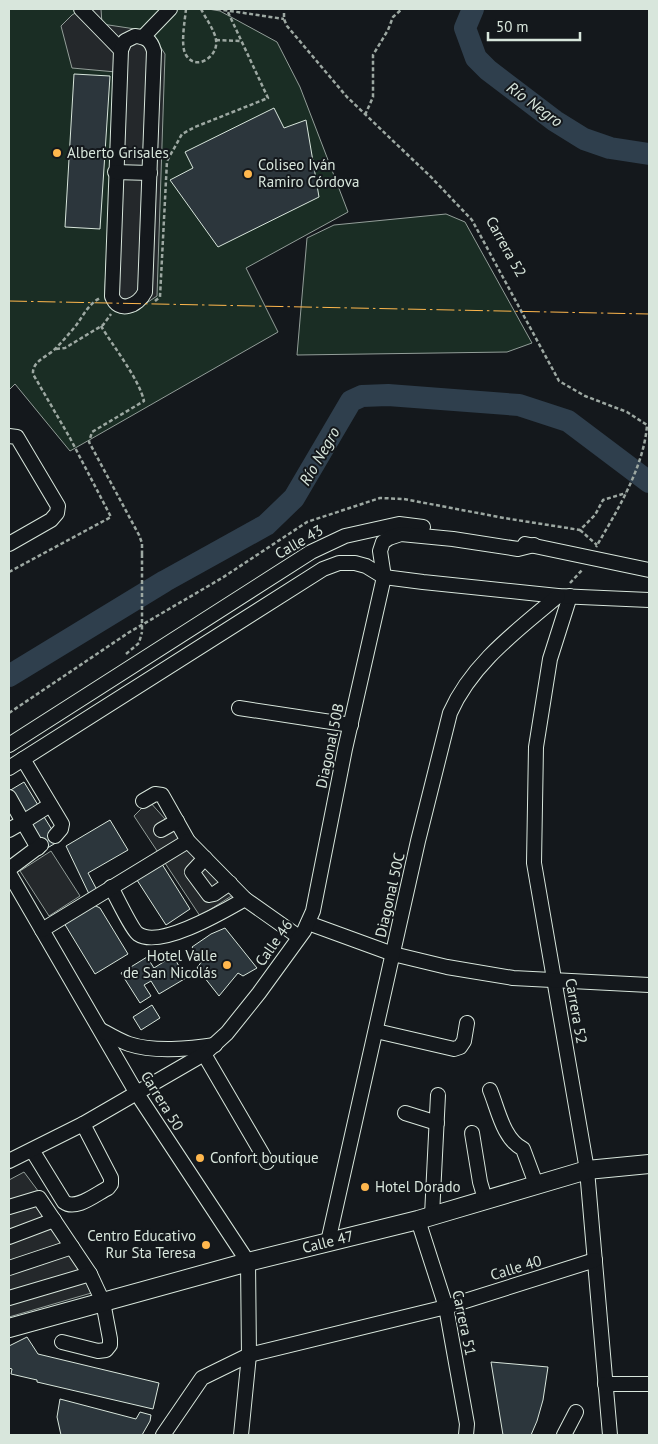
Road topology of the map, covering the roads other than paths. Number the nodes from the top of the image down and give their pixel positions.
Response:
1 (81, 9) edge
2 (170, 9) edge
3 (144, 37) junction
4 (120, 50) junction
5 (115, 172) junction
6 (150, 173) junction
7 (9, 436) edge
8 (9, 544) edge
9 (534, 545) junction
10 (647, 573) edge
11 (384, 577) junction
12 (649, 592) edge
13 (564, 596) junction
14 (592, 597) junction
15 (649, 600) edge
16 (239, 708) dead end
17 (351, 725) junction
18 (9, 745) edge
19 (23, 759) junction
20 (9, 768) edge
21 (9, 798) edge
22 (143, 801) dead end
23 (50, 805) junction
24 (176, 821) junction
25 (23, 822) junction
26 (9, 830) edge
27 (161, 830) dead end
28 (55, 836) dead end
29 (188, 841) junction
30 (205, 858) junction
31 (9, 871) edge
32 (230, 883) junction
33 (111, 887) junction
34 (245, 899) junction
35 (308, 923) junction
36 (42, 930) junction
37 (299, 938) junction
38 (393, 954) junction
39 (554, 981) junction
40 (649, 985) edge
41 (467, 1023) dead end
42 (101, 1030) junction
43 (376, 1031) junction
44 (216, 1044) junction
45 (204, 1054) junction
46 (490, 1090) dead end
47 (136, 1092) junction
48 (438, 1095) dead end
49 (405, 1113) dead end
50 (437, 1122) junction
51 (83, 1124) junction
52 (472, 1133) dead end
53 (32, 1150) junction
54 (9, 1161) edge
55 (266, 1162) dead end
56 (649, 1164) edge
57 (587, 1170) junction
58 (536, 1184) junction
59 (485, 1199) junction
60 (9, 1207) edge
61 (425, 1218) junction
62 (54, 1220) junction
63 (9, 1236) edge
64 (328, 1242) junction
65 (72, 1247) junction
66 (595, 1260) junction
67 (248, 1262) junction
68 (9, 1268) edge
69 (90, 1274) junction
70 (9, 1298) edge
71 (102, 1302) junction
72 (446, 1307) junction
73 (9, 1328) edge
74 (62, 1342) dead end
75 (249, 1355) junction
76 (605, 1384) junction
77 (649, 1384) edge
78 (576, 1412) dead end
79 (162, 1435) edge
80 (241, 1435) edge
81 (466, 1435) edge
82 (564, 1435) edge
83 (610, 1435) edge

1 - 4 street
2 - 3 street
3 - 4 street
3 - 6 street
4 - 5 street
5 - 6 street
5 - 6 street
7 - 8 street
9 - 10 street, Calle 43
9 - 11 street
9 - 18 street, Calle 43
11 - 13 street
11 - 17 street, Diagonal 50B
11 - 19 street
12 - 14 street
13 - 14 street
13 - 38 street, Diagonal 50C
13 - 39 street, Carrera 52
14 - 15 street
16 - 17 street
17 - 35 street, Diagonal 50B
19 - 20 street
19 - 23 street
21 - 25 street
22 - 24 street
23 - 25 street
23 - 28 street
24 - 27 street
24 - 29 street
25 - 26 street
25 - 31 street
29 - 30 street
29 - 33 street
30 - 32 street
30 - 32 street
31 - 36 street, Carrera 50
32 - 34 street
33 - 34 street
33 - 36 street
34 - 37 street
35 - 37 street, Calle 46
35 - 38 street, Calle 46
36 - 42 street, Carrera 50
37 - 44 street, Calle 46
38 - 39 street, Calle 46
38 - 43 street, Diagonal 50C
39 - 40 street, Calle 46
39 - 57 street, Carrera 52
41 - 43 street
42 - 44 street
42 - 47 street, Carrera 50
43 - 64 street, Diagonal 50C
44 - 45 street, Calle 46
45 - 47 street, Calle 46
45 - 55 street
46 - 58 street
47 - 51 street, Calle 46
47 - 67 street, Carrera 50
48 - 50 street
49 - 50 street
50 - 61 street
51 - 53 street, Calle 46
51 - 53 street
52 - 59 street
53 - 54 street, Calle 46
56 - 57 main road, Calle 47
57 - 58 main road, Calle 47
57 - 66 street, Carrera 52
58 - 59 main road, Calle 47
59 - 61 main road, Calle 47
60 - 62 street
61 - 64 main road, Calle 47
61 - 72 street, Carrera 51
62 - 63 street
62 - 65 street
64 - 67 main road, Calle 47
65 - 68 street
65 - 69 street
66 - 72 street, Calle 40
66 - 76 street, Carrera 52
67 - 71 main road, Calle 47
67 - 75 street
69 - 70 street
69 - 71 street
71 - 73 main road, Calle 47
71 - 74 street
72 - 75 street
72 - 81 street, Carrera 51
75 - 79 street
75 - 80 street
76 - 77 street
76 - 83 street, Carrera 52
78 - 82 street

